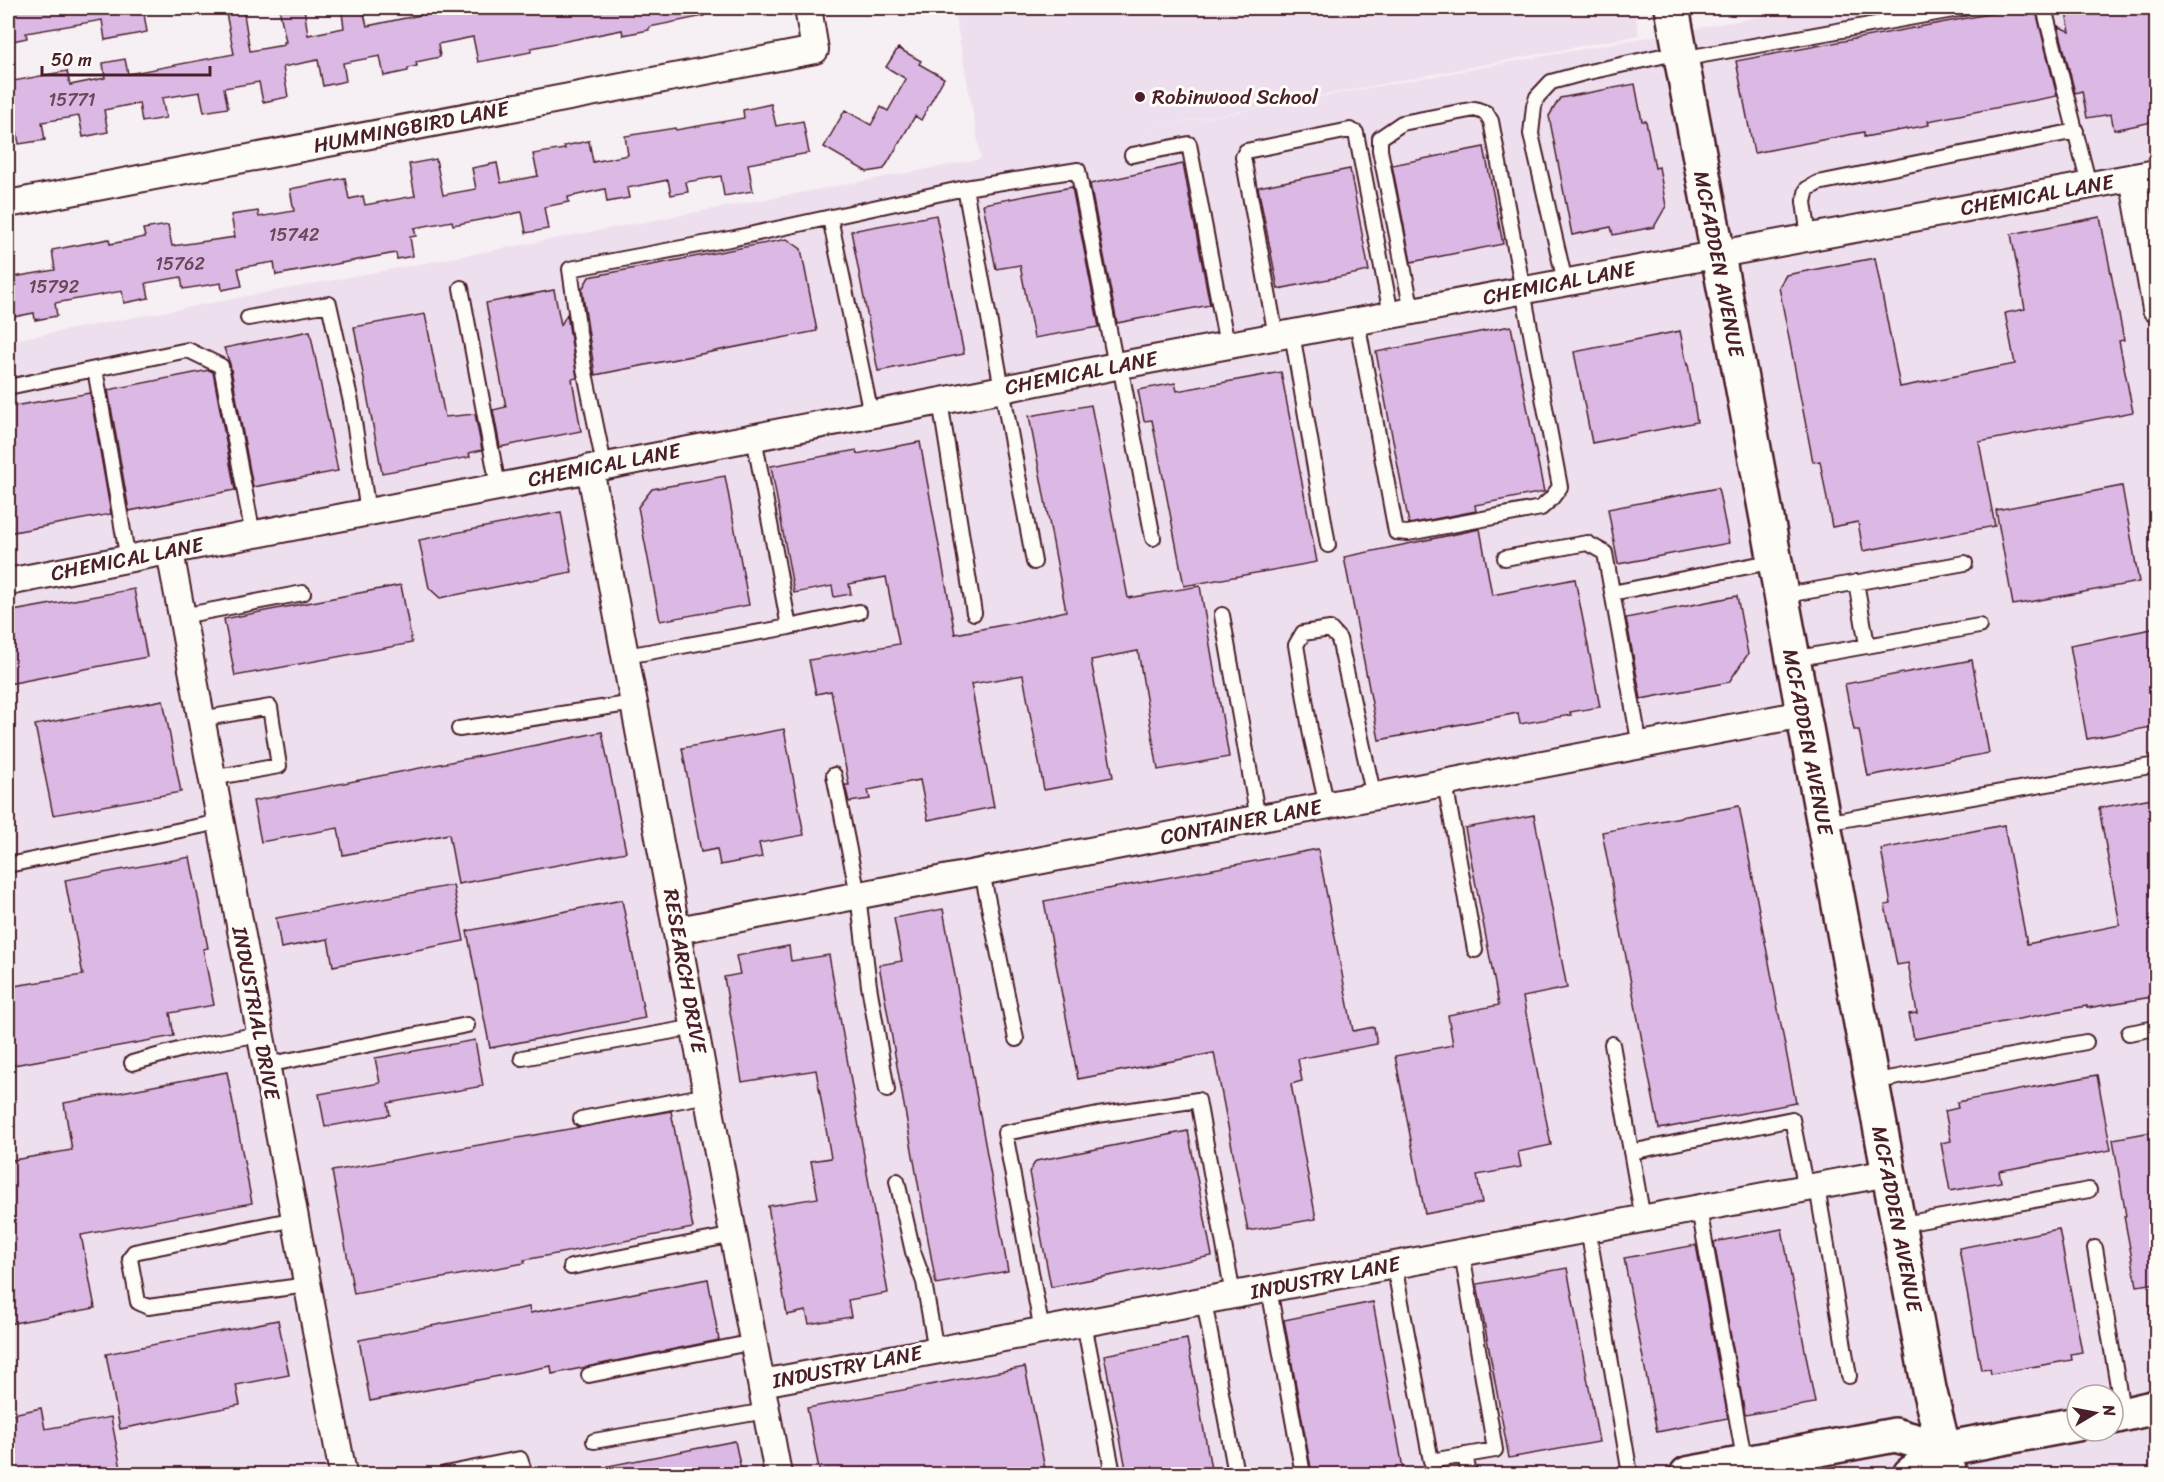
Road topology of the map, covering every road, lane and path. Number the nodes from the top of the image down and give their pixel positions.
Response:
1 (808, 8) edge
2 (1672, 8) edge
3 (1964, 8) edge
4 (2044, 8) edge
5 (1681, 56) junction
6 (2076, 131) junction
7 (1132, 154) dead end
8 (2145, 175) edge
9 (2089, 185) junction
10 (965, 188) junction
11 (8, 204) edge
12 (830, 218) junction
13 (1809, 237) junction
14 (1718, 254) junction
15 (1565, 282) junction
16 (461, 288) dead end
17 (1524, 290) junction
18 (2156, 304) edge
19 (1402, 313) junction
20 (248, 318) dead end
21 (1357, 321) junction
22 (1284, 335) junction
23 (1227, 345) junction
24 (1118, 365) junction
25 (95, 369) junction
26 (8, 387) edge
27 (1003, 389) junction
28 (940, 401) junction
29 (872, 414) junction
30 (754, 436) junction
31 (597, 466) junction
32 (498, 486) junction
33 (368, 512) junction
34 (253, 536) junction
35 (1153, 538) dead end
36 (1328, 545) dead end
37 (170, 552) junction
38 (1505, 558) dead end
39 (128, 560) junction
40 (1775, 561) junction
41 (1034, 562) dead end
42 (1965, 563) dead end
43 (8, 580) edge
44 (1856, 582) junction
45 (303, 592) dead end
46 (1612, 593) junction
47 (1781, 596) junction
48 (859, 612) dead end
49 (974, 613) dead end
50 (1222, 615) dead end
51 (182, 616) junction
52 (1978, 626) dead end
53 (789, 627) junction
54 (1868, 645) junction
55 (626, 656) junction
56 (1793, 659) junction
57 (635, 703) junction
58 (1803, 714) junction
59 (201, 718) junction
60 (459, 729) dead end
61 (1640, 746) junction
62 (2157, 765) edge
63 (834, 775) dead end
64 (212, 778) junction
65 (1445, 783) junction
66 (1374, 797) junction
67 (1327, 806) junction
68 (1258, 819) junction
69 (220, 822) junction
70 (1824, 823) junction
71 (8, 865) edge
72 (982, 872) junction
73 (858, 895) junction
74 (678, 930) junction
75 (1475, 950) dead end
76 (467, 1025) dead end
77 (696, 1027) junction
78 (2157, 1028) edge
79 (2129, 1033) dead end
80 (260, 1034) junction
81 (1016, 1039) dead end
82 (2086, 1042) dead end
83 (1612, 1044) dead end
84 (522, 1058) dead end
85 (132, 1063) dead end
86 (266, 1065) junction
87 (1872, 1082) junction
88 (886, 1090) dead end
89 (708, 1095) junction
90 (581, 1119) dead end
91 (1631, 1152) junction
92 (1888, 1173) junction
93 (897, 1181) dead end
94 (1811, 1188) junction
95 (2089, 1190) dead end
96 (1698, 1209) junction
97 (295, 1219) junction
98 (1643, 1219) junction
99 (1898, 1225) junction
100 (1588, 1229) junction
101 (734, 1235) junction
102 (2095, 1248) dead end
103 (1462, 1253) junction
104 (1394, 1265) junction
105 (571, 1267) dead end
106 (307, 1284) junction
107 (1269, 1288) junction
108 (1233, 1295) junction
109 (1204, 1301) junction
110 (1084, 1323) junction
111 (1042, 1331) junction
112 (754, 1342) junction
113 (936, 1351) junction
114 (589, 1375) dead end
115 (1849, 1376) dead end
116 (762, 1383) junction
117 (2113, 1383) edge
118 (2157, 1407) edge
119 (766, 1411) junction
120 (2125, 1414) edge
121 (2065, 1428) edge
122 (594, 1441) dead end
123 (1465, 1455) junction
124 (1947, 1462) edge
125 (1745, 1464) junction
126 (343, 1474) edge
127 (445, 1474) edge
128 (525, 1474) edge
129 (778, 1474) edge
130 (1113, 1474) edge
131 (1236, 1474) edge
132 (1303, 1474) edge
133 (1469, 1474) edge
134 (1630, 1474) edge
135 (1687, 1474) edge
136 (1910, 1474) edge

1 - 11 street, HUMMINGBIRD LANE
2 - 5 street, MCFADDEN AVENUE
3 - 5 lane
4 - 6 lane
5 - 14 street, MCFADDEN AVENUE
5 - 15 lane
6 - 9 lane
6 - 13 lane
7 - 23 lane
8 - 9 street, CHEMICAL LANE
8 - 18 street
9 - 13 street, CHEMICAL LANE
10 - 12 lane
10 - 24 lane
10 - 27 lane
12 - 29 lane
12 - 31 lane
13 - 14 street, CHEMICAL LANE
14 - 15 street, CHEMICAL LANE
14 - 40 street, MCFADDEN AVENUE
15 - 17 street, CHEMICAL LANE
16 - 32 lane
17 - 19 street, CHEMICAL LANE
17 - 19 lane
17 - 21 lane
19 - 21 street, CHEMICAL LANE
19 - 22 lane
20 - 33 lane
21 - 22 street, CHEMICAL LANE
22 - 23 street, CHEMICAL LANE
22 - 36 lane
23 - 24 street, CHEMICAL LANE
24 - 27 street, CHEMICAL LANE
24 - 35 lane
25 - 26 lane
25 - 34 lane
25 - 39 lane
27 - 28 street, CHEMICAL LANE
27 - 41 lane
28 - 29 street, CHEMICAL LANE
28 - 49 lane
29 - 30 street, CHEMICAL LANE
30 - 31 street, CHEMICAL LANE
30 - 53 lane
31 - 32 street, CHEMICAL LANE
31 - 55 street, RESEARCH DRIVE
32 - 33 street, CHEMICAL LANE
33 - 34 street, CHEMICAL LANE
34 - 37 street, CHEMICAL LANE
37 - 39 street, CHEMICAL LANE
37 - 51 street, INDUSTRIAL DRIVE
38 - 46 lane
39 - 43 street, CHEMICAL LANE
40 - 46 lane
40 - 47 street, MCFADDEN AVENUE
42 - 44 lane
44 - 47 lane
44 - 54 lane
45 - 51 lane
46 - 61 lane
47 - 56 street, MCFADDEN AVENUE
48 - 53 lane
50 - 68 lane
51 - 59 street, INDUSTRIAL DRIVE
52 - 54 lane
53 - 55 lane
54 - 56 lane
55 - 57 street, RESEARCH DRIVE
56 - 58 street, MCFADDEN AVENUE
57 - 60 lane
57 - 74 street, RESEARCH DRIVE
58 - 61 street, CONTAINER LANE
58 - 70 street, MCFADDEN AVENUE
59 - 64 street, INDUSTRIAL DRIVE
59 - 64 lane
61 - 65 street, CONTAINER LANE
62 - 70 lane
63 - 73 lane
64 - 69 street, INDUSTRIAL DRIVE
65 - 66 street, CONTAINER LANE
65 - 75 lane
66 - 67 street, CONTAINER LANE
66 - 67 lane
67 - 68 street, CONTAINER LANE
68 - 72 street, CONTAINER LANE
69 - 71 lane
69 - 80 street, INDUSTRIAL DRIVE
70 - 87 street, MCFADDEN AVENUE
72 - 73 street, CONTAINER LANE
72 - 81 lane
73 - 74 street, CONTAINER LANE
73 - 88 lane
74 - 77 street, RESEARCH DRIVE
76 - 86 lane
77 - 84 lane
77 - 89 street, RESEARCH DRIVE
78 - 79 lane
80 - 85 lane
80 - 86 street, INDUSTRIAL DRIVE
82 - 87 lane
83 - 91 lane
86 - 97 street, INDUSTRIAL DRIVE
87 - 92 street, MCFADDEN AVENUE
89 - 90 lane
89 - 101 street, RESEARCH DRIVE
91 - 94 lane
91 - 98 lane
92 - 94 street, INDUSTRY LANE
92 - 99 street, MCFADDEN AVENUE
93 - 113 lane
94 - 96 street, INDUSTRY LANE
94 - 115 lane
95 - 99 lane
96 - 98 street, INDUSTRY LANE
96 - 125 lane
97 - 106 street, INDUSTRIAL DRIVE
97 - 106 lane
98 - 100 street, INDUSTRY LANE
99 - 124 street, MCFADDEN AVENUE
100 - 103 street, INDUSTRY LANE
100 - 134 lane
101 - 105 lane
101 - 112 street, RESEARCH DRIVE
102 - 117 lane
103 - 104 street, INDUSTRY LANE
103 - 123 lane
104 - 107 street, INDUSTRY LANE
104 - 123 lane
106 - 126 street, INDUSTRIAL DRIVE
107 - 108 street, INDUSTRY LANE
107 - 132 lane
108 - 109 street, INDUSTRY LANE
108 - 111 lane
109 - 110 street, INDUSTRY LANE
109 - 131 lane
110 - 111 street, INDUSTRY LANE
110 - 130 lane
111 - 113 street, INDUSTRY LANE
112 - 114 lane
112 - 116 street, RESEARCH DRIVE
113 - 116 street, INDUSTRY LANE
116 - 119 street, RESEARCH DRIVE
118 - 120 street
119 - 122 lane
119 - 129 street, RESEARCH DRIVE
121 - 124 street
123 - 133 lane
124 - 125 street
124 - 136 street
125 - 135 street
127 - 128 lane

